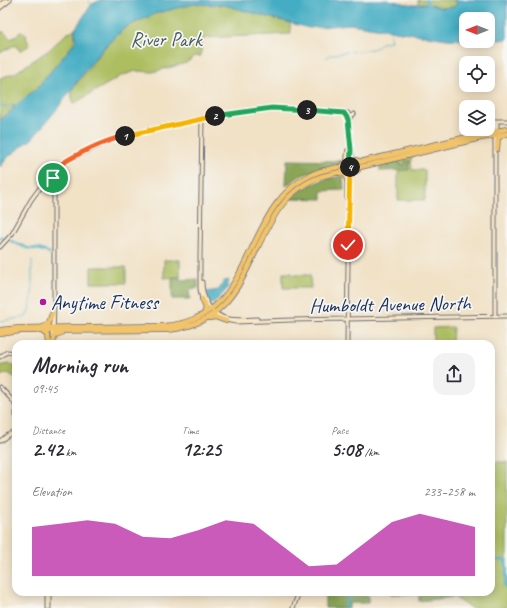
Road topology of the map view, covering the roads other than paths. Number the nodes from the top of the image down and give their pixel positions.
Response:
1 (6, 0) edge
2 (10, 0) edge
3 (0, 5) edge
4 (0, 8) edge
5 (344, 113) junction
6 (354, 114) dead end
7 (202, 118) junction
8 (349, 121) junction
9 (507, 121) edge
10 (507, 130) edge
11 (496, 133) junction
12 (505, 134) edge
13 (497, 149) junction
14 (350, 150) junction
15 (496, 159) junction
16 (363, 162) junction
17 (377, 163) junction
18 (338, 167) junction
19 (349, 167) junction
20 (54, 169) junction
21 (319, 177) junction
22 (47, 178) junction
23 (347, 180) junction
24 (54, 181) junction
25 (349, 186) junction
26 (347, 193) junction
27 (0, 247) edge
28 (200, 257) junction
29 (53, 295) junction
30 (202, 299) junction
31 (220, 309) junction
32 (213, 312) junction
33 (52, 313) junction
34 (203, 315) junction
35 (220, 316) junction
36 (495, 316) junction
37 (507, 316) edge
38 (347, 319) junction
39 (274, 320) junction
40 (226, 321) junction
41 (192, 325) junction
42 (41, 327) junction
43 (52, 329) junction
44 (0, 330) edge
45 (36, 331) junction
46 (73, 331) junction
47 (0, 334) edge
48 (49, 340) edge
49 (51, 340) edge
50 (52, 340) edge
51 (347, 340) edge
52 (12, 352) edge
53 (0, 357) edge
54 (0, 387) edge
55 (12, 400) edge
56 (12, 433) edge
57 (0, 441) edge
58 (48, 596) edge
59 (298, 596) edge
60 (48, 608) edge
61 (293, 608) edge

1 - 3 street
2 - 4 street
5 - 7 street
5 - 8 street
5 - 8 street
6 - 8 street
7 - 20 street
7 - 28 street
8 - 14 street
9 - 11 street
10 - 11 highway
11 - 12 highway
11 - 13 street
11 - 15 street
11 - 16 highway
11 - 17 highway
12 - 13 highway
13 - 15 street
14 - 16 highway
14 - 18 highway
14 - 19 street
15 - 36 street
16 - 19 highway
17 - 19 highway
17 - 25 highway
18 - 19 highway
18 - 32 highway
19 - 21 highway
19 - 23 street
19 - 25 street
20 - 22 street
20 - 24 street
21 - 23 highway
21 - 31 highway
22 - 24 street
22 - 27 street
23 - 26 street
24 - 29 street
25 - 26 street
26 - 38 street
28 - 30 street
28 - 32 street
29 - 33 street
29 - 43 street
30 - 32 street
30 - 34 highway
31 - 32 highway
31 - 35 highway
32 - 34 highway
32 - 35 street, Humboldt Avenue North
32 - 40 street, Humboldt Avenue North
32 - 41 highway
33 - 42 highway
33 - 43 street
34 - 43 highway
35 - 39 street, Humboldt Avenue North
36 - 37 street, Humboldt Avenue North
36 - 38 street, Humboldt Avenue North
38 - 39 street, Humboldt Avenue North
38 - 51 street
39 - 40 street, Humboldt Avenue North
40 - 41 highway
41 - 46 highway
42 - 43 highway
42 - 44 highway
43 - 45 highway
43 - 46 highway
43 - 49 street
45 - 47 highway
45 - 48 highway
46 - 50 highway
52 - 53 street
54 - 55 street
56 - 57 street
58 - 60 street
59 - 61 street

